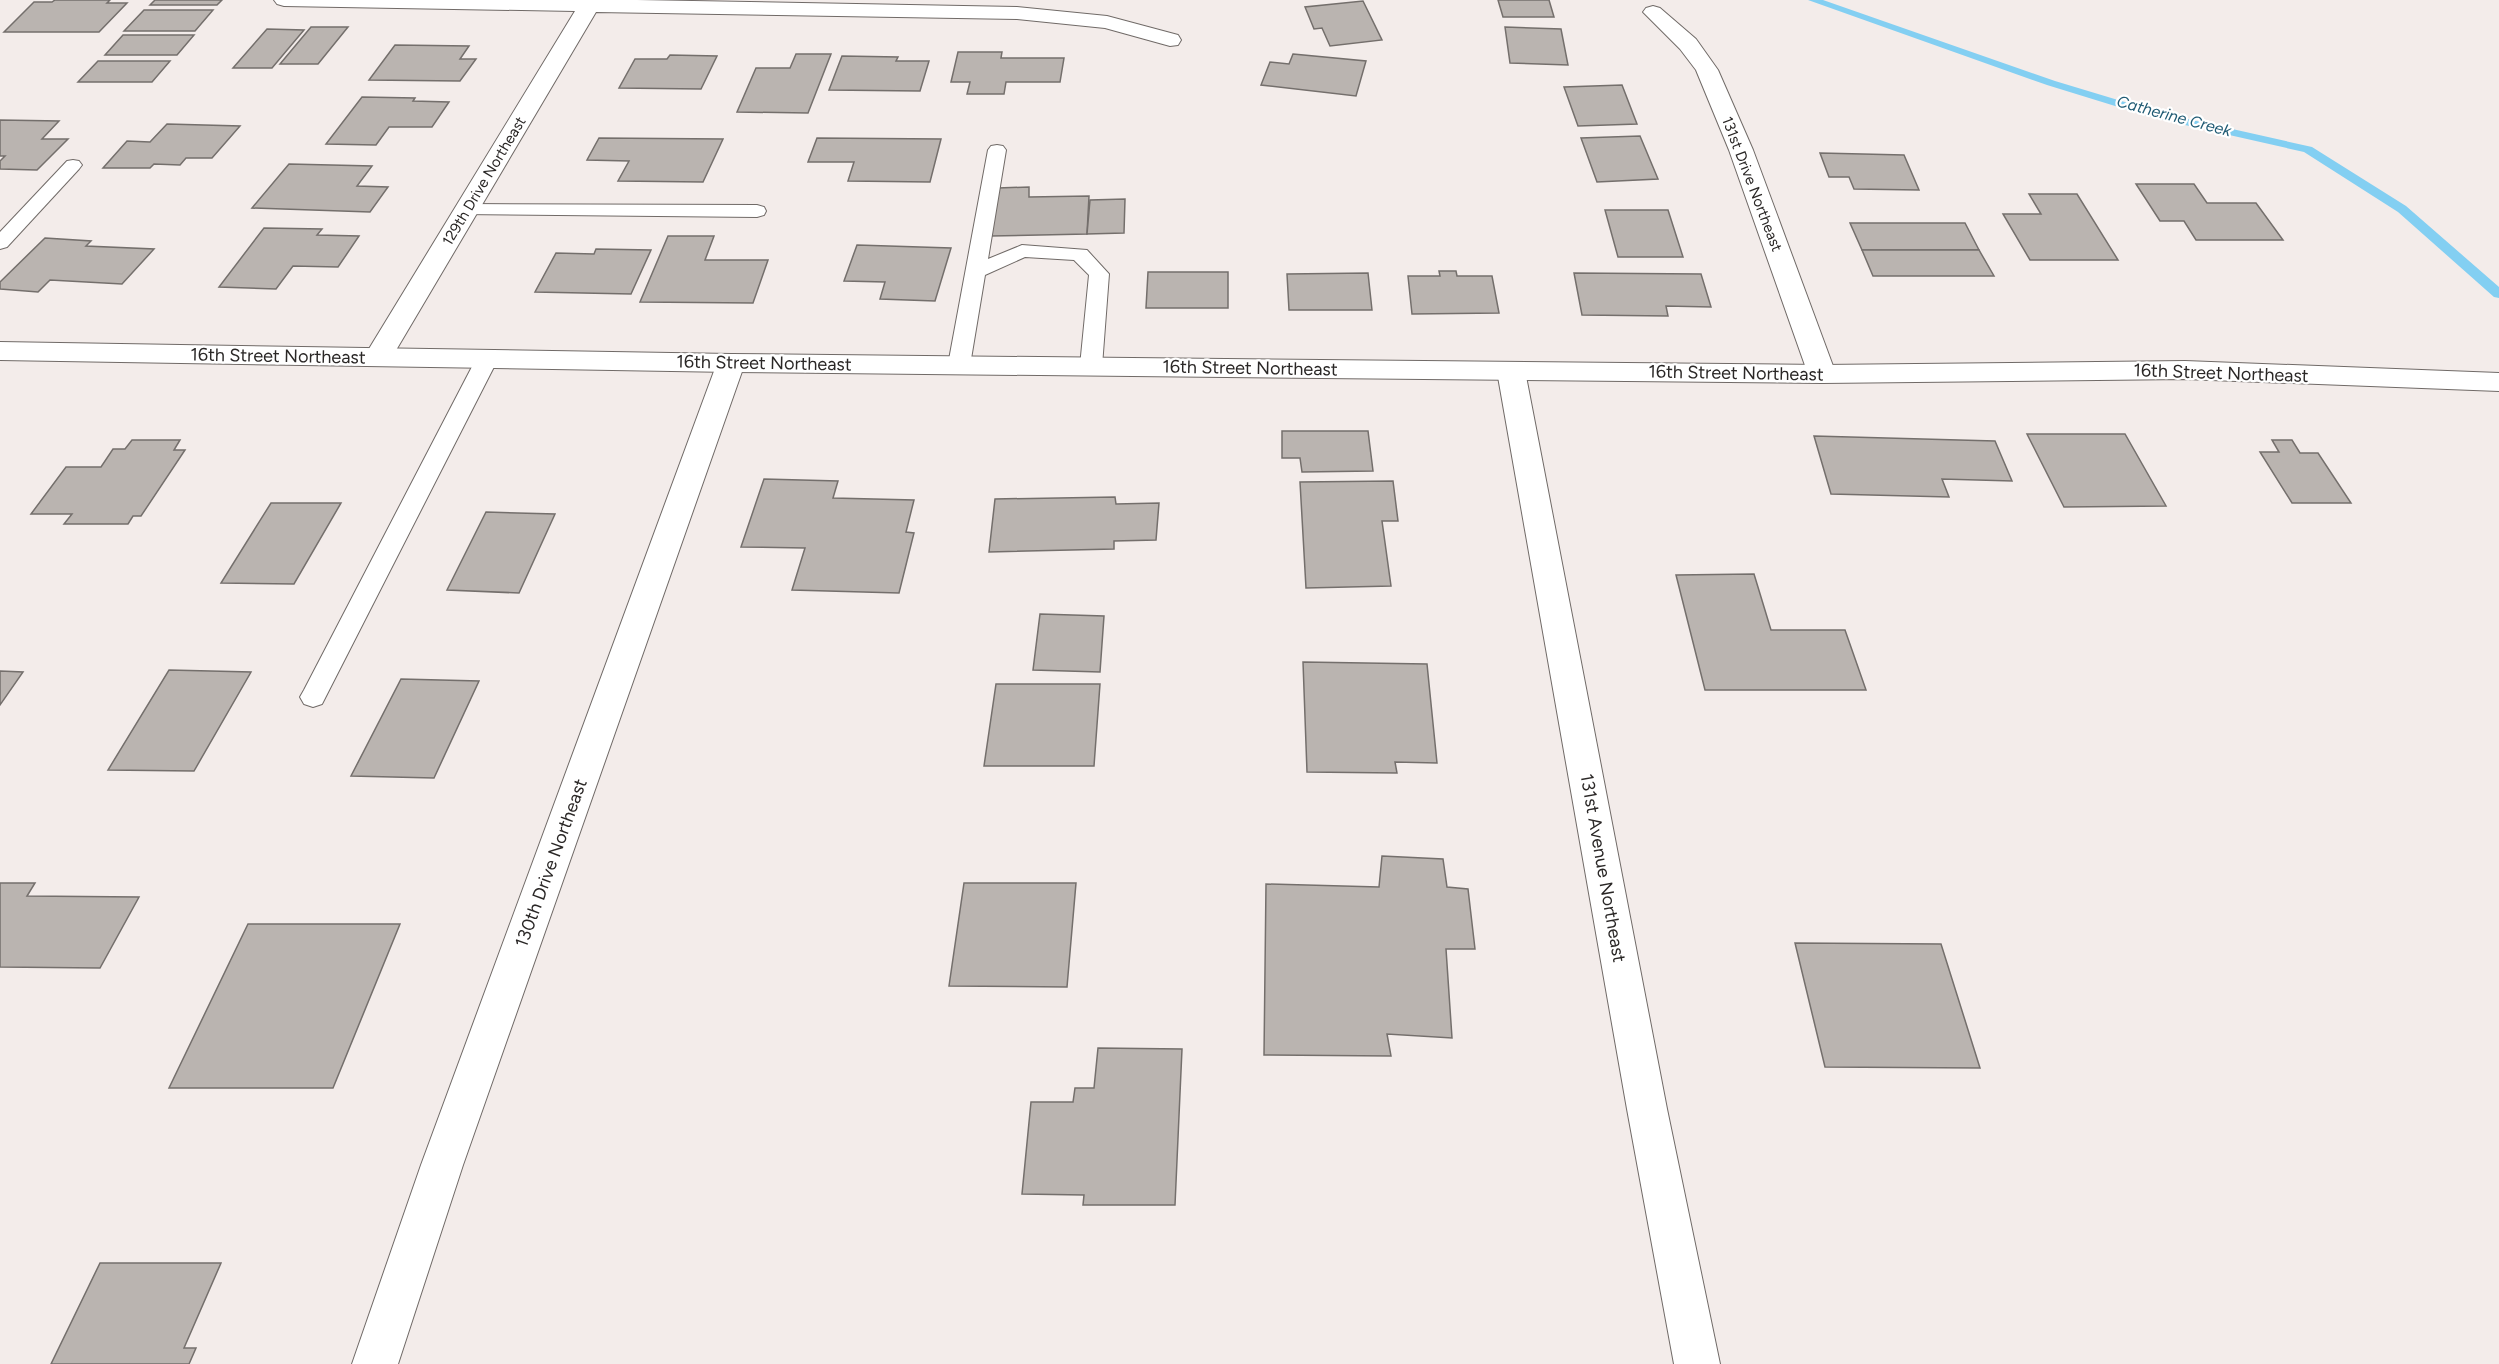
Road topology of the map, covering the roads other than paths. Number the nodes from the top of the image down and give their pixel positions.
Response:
1 (284, 0) edge
2 (590, 6) junction
3 (1653, 12) dead end
4 (1170, 40) dead end
5 (997, 150) dead end
6 (73, 165) dead end
7 (467, 210) junction
8 (757, 212) dead end
9 (0, 243) edge
10 (975, 272) junction
11 (0, 351) edge
12 (378, 357) junction
13 (487, 358) junction
14 (731, 363) junction
15 (958, 365) junction
16 (1091, 366) junction
17 (1511, 371) junction
18 (1822, 374) junction
19 (2499, 382) edge
20 (313, 697) dead end
21 (375, 1364) edge
22 (1697, 1364) edge

1 - 2 street
2 - 4 street
2 - 7 street, 129th Drive Northeast
3 - 18 street, 131st Drive Northeast
5 - 10 lane
6 - 9 lane
7 - 8 lane
7 - 12 street, 129th Drive Northeast
10 - 15 lane
10 - 16 lane
11 - 12 street, 16th Street Northeast
12 - 13 street, 16th Street Northeast
13 - 14 street, 16th Street Northeast
13 - 20 lane
14 - 15 street, 16th Street Northeast
14 - 21 street, 130th Drive Northeast
15 - 16 street, 16th Street Northeast
16 - 17 street, 16th Street Northeast
17 - 18 street, 16th Street Northeast
17 - 22 street, 131st Avenue Northeast
18 - 19 street, 16th Street Northeast

